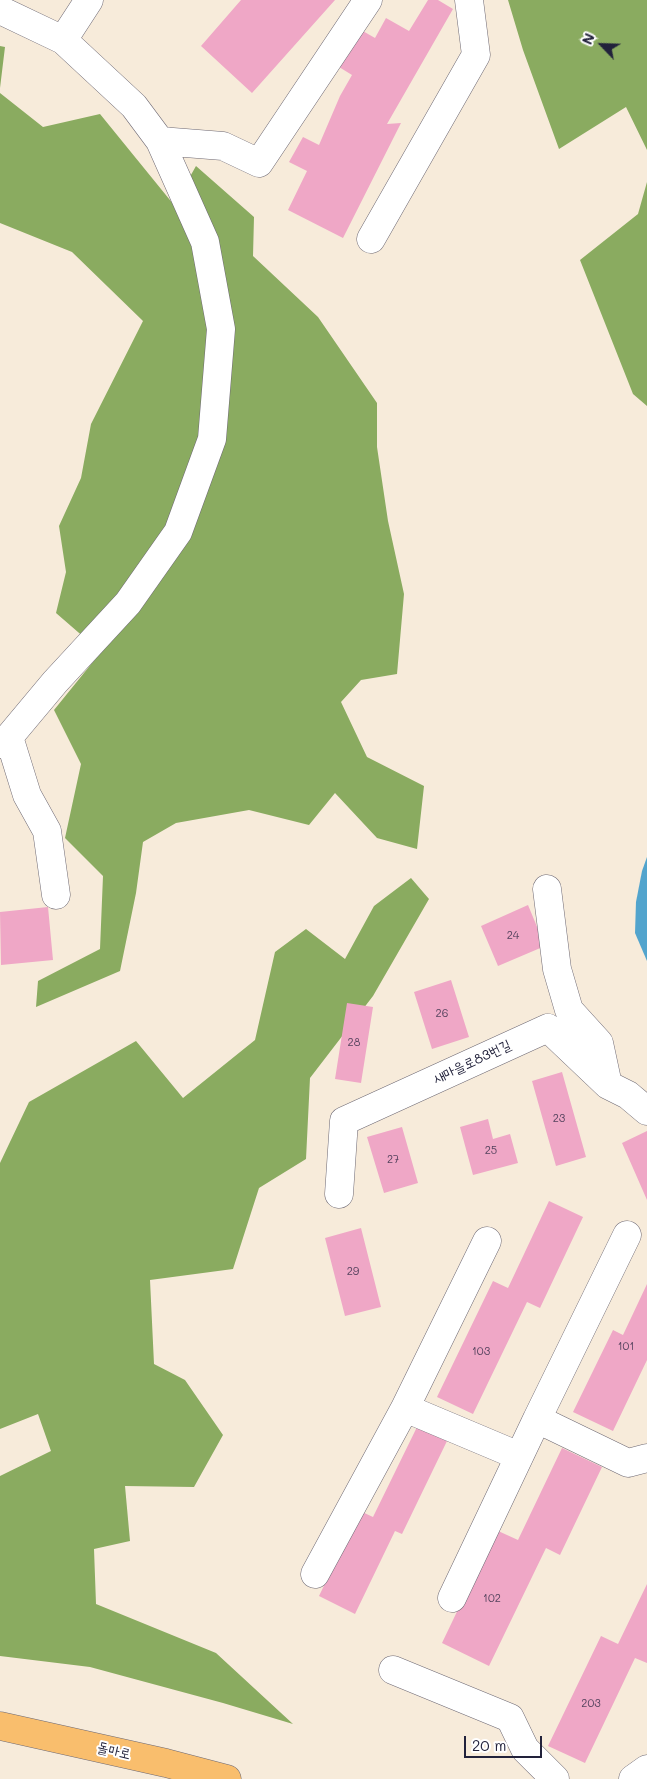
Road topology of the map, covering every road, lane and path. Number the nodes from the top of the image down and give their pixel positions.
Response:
1 (89, 0) edge
2 (368, 0) edge
3 (470, 0) edge
4 (0, 10) edge
5 (63, 40) junction
6 (160, 141) junction
7 (371, 239) dead end
8 (4, 741) edge
9 (548, 888) dead end
10 (56, 895) dead end
11 (608, 1084) junction
12 (647, 1111) edge
13 (339, 1194) dead end
14 (627, 1235) dead end
15 (487, 1241) dead end
16 (405, 1408) junction
17 (537, 1418) junction
18 (519, 1456) junction
19 (647, 1458) edge
20 (315, 1574) dead end
21 (452, 1598) dead end
22 (393, 1670) dead end
23 (0, 1726) edge
24 (647, 1769) edge
25 (227, 1779) edge
26 (555, 1779) edge
27 (633, 1779) edge

1 - 5 street
2 - 6 street
3 - 7 street
4 - 5 street
5 - 6 street
6 - 8 street
8 - 10 street
9 - 11 street
11 - 12 street, 새마을로83번길
11 - 13 street, 새마을로83번길
14 - 17 street
15 - 16 street
16 - 18 street
16 - 20 street
17 - 18 street
17 - 19 street
18 - 21 street
22 - 26 street
23 - 25 main road, 돌마로
24 - 27 street

